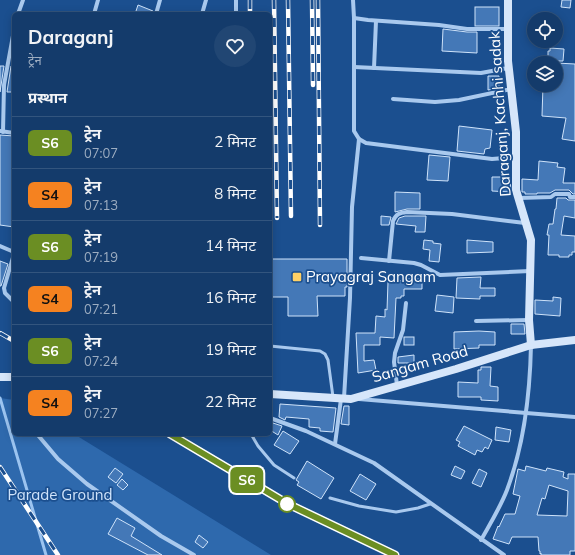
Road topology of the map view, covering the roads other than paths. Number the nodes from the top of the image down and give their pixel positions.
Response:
1 (23, 0) edge
2 (98, 0) edge
3 (160, 0) edge
4 (206, 0) edge
5 (236, 0) edge
6 (353, 0) edge
7 (508, 0) edge
8 (19, 12) edge
9 (95, 12) edge
10 (157, 12) edge
11 (203, 12) edge
12 (236, 12) edge
13 (354, 18) junction
14 (376, 21) junction
15 (508, 29) junction
16 (12, 41) edge
17 (354, 67) junction
18 (374, 68) junction
19 (509, 68) junction
20 (511, 89) junction
21 (393, 99) dead end
22 (1, 132) edge
23 (12, 133) edge
24 (359, 138) junction
25 (516, 157) junction
26 (575, 197) edge
27 (518, 198) junction
28 (526, 223) junction
29 (0, 246) edge
30 (12, 252) edge
31 (361, 258) dead end
32 (12, 260) edge
33 (389, 261) junction
34 (531, 271) junction
35 (12, 300) edge
36 (406, 303) dead end
37 (529, 320) junction
38 (476, 321) dead end
39 (575, 340) edge
40 (531, 345) junction
41 (272, 346) edge
42 (397, 385) junction
43 (272, 394) edge
44 (342, 398) junction
45 (526, 412) junction
46 (575, 417) edge
47 (272, 419) edge
48 (39, 436) edge
49 (252, 436) edge
50 (335, 444) junction
51 (294, 478) dead end
52 (330, 498) dead end
53 (430, 504) junction
54 (481, 540) junction
55 (194, 555) edge
56 (504, 555) edge

1 - 8 street
2 - 9 street
3 - 10 street
4 - 11 street
5 - 12 street
6 - 13 street
7 - 15 street, Daraganj, Kachhi sadak
13 - 14 street
13 - 17 street
14 - 15 street
14 - 18 street
15 - 19 street, Daraganj, Kachhi sadak
16 - 22 street
17 - 18 street
17 - 24 street
18 - 19 street
19 - 20 street, Daraganj, Kachhi sadak
20 - 21 street
20 - 25 street, Daraganj, Kachhi sadak
22 - 23 street
24 - 25 street
24 - 44 street
25 - 27 street, Daraganj, Kachhi sadak
26 - 27 street
27 - 28 street, Daraganj, Kachhi sadak
28 - 33 street
28 - 34 street, Daraganj, Kachhi sadak
29 - 30 street
31 - 33 street
32 - 35 street
33 - 34 street
34 - 37 street, Daraganj, Kachhi sadak
36 - 42 street
37 - 38 street
37 - 40 street, Daraganj, Kachhi sadak
39 - 40 street, Sangam Road
40 - 42 street, Sangam Road
40 - 45 street
41 - 44 lane
42 - 44 street, Sangam Road
43 - 44 street, Sangam Road
44 - 45 street
44 - 50 street
45 - 46 street
45 - 54 street
47 - 50 street
48 - 55 street
49 - 51 lane
50 - 53 street
52 - 53 lane
53 - 54 street
54 - 56 street

